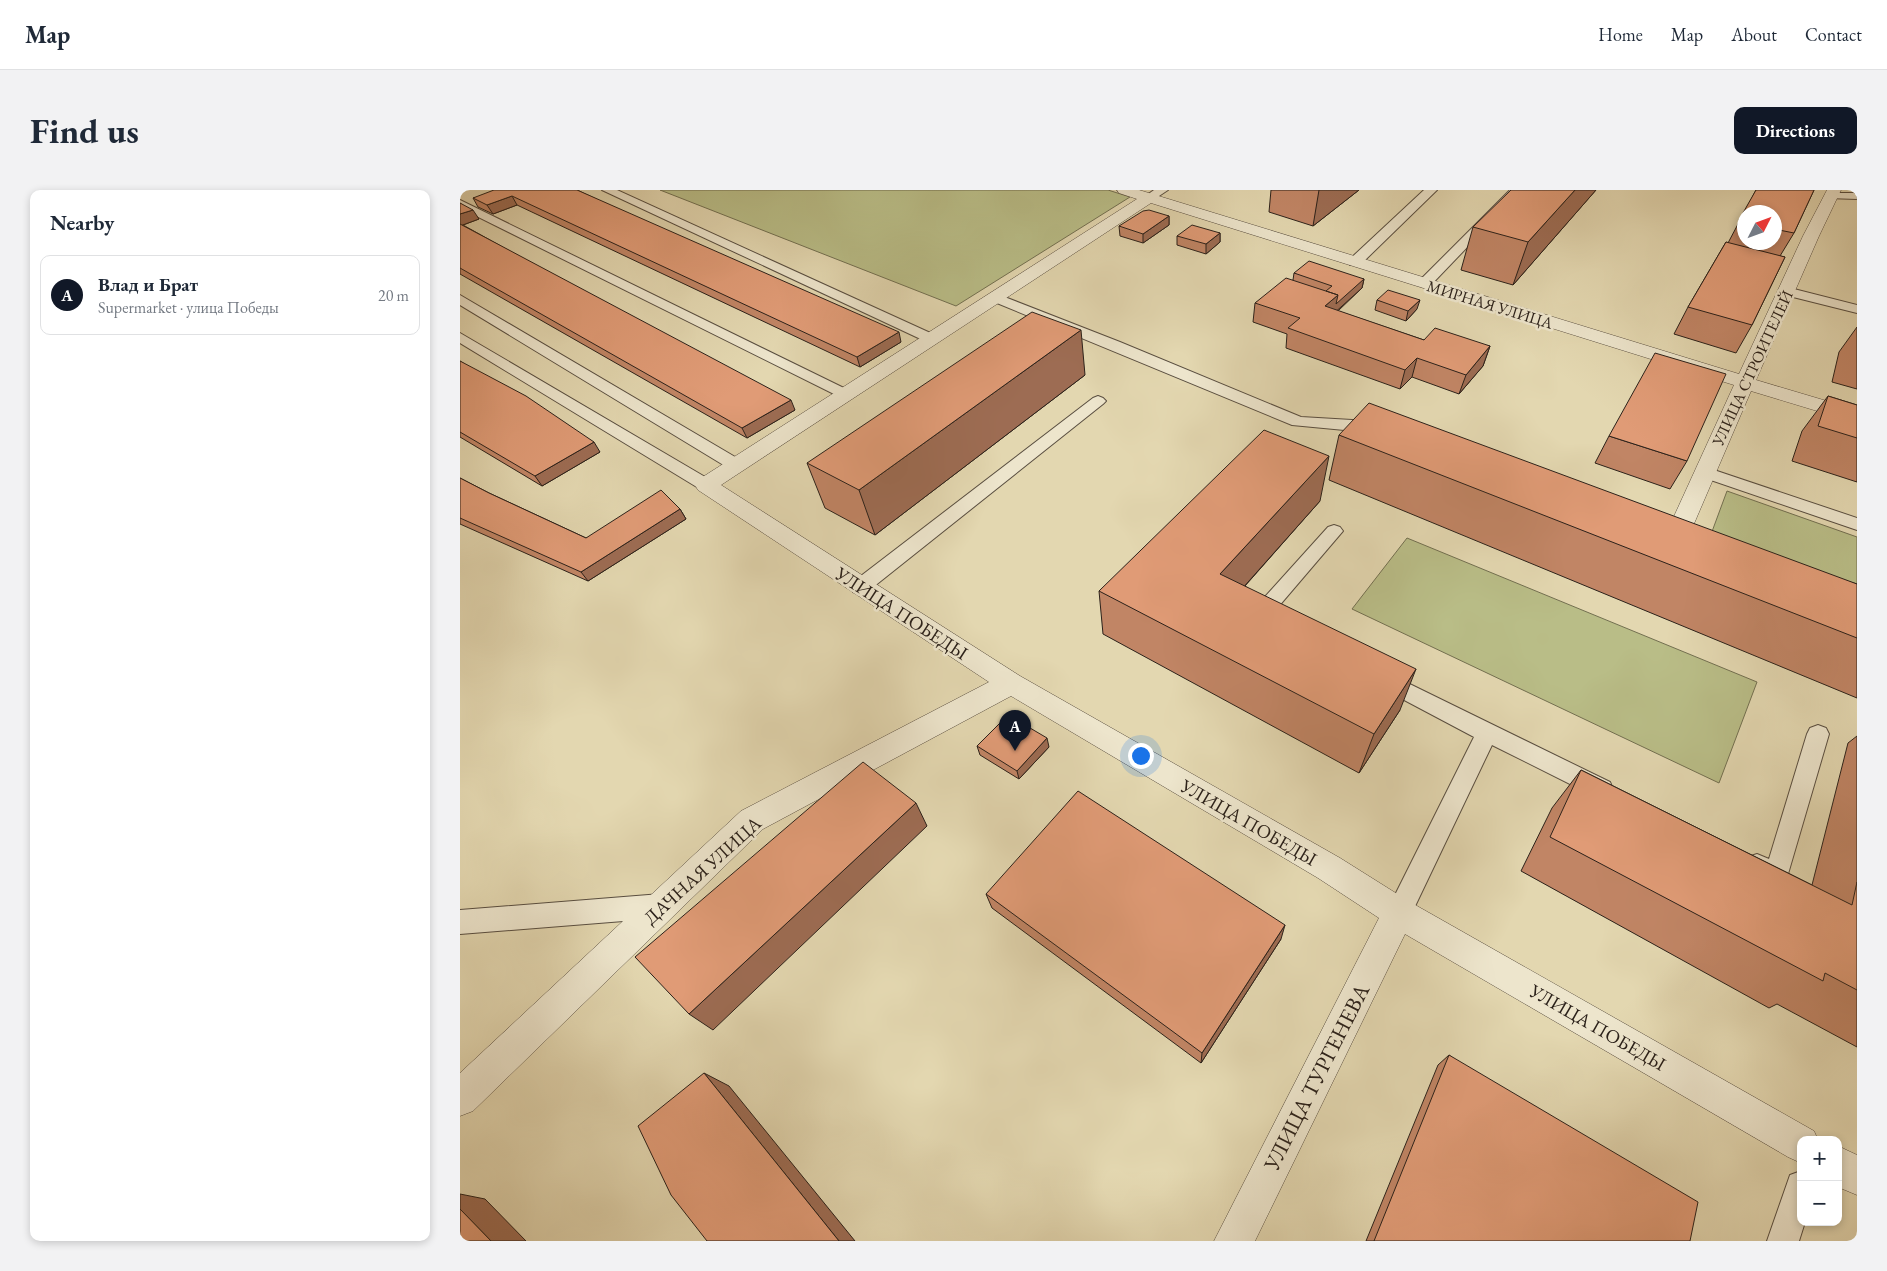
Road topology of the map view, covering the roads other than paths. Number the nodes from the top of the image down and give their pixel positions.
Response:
1 (608, 190) edge
2 (1124, 190) edge
3 (1431, 190) edge
4 (1516, 190) edge
5 (1833, 193) edge
6 (1156, 194) edge
7 (478, 196) edge
8 (1857, 196) edge
9 (460, 203) edge
10 (1355, 262) junction
11 (1425, 283) junction
12 (1786, 291) junction
13 (1857, 291) edge
14 (997, 298) junction
15 (460, 299) edge
16 (1854, 308) edge
17 (460, 337) edge
18 (932, 339) junction
19 (1745, 383) junction
20 (845, 394) junction
21 (1098, 400) dead end
22 (1857, 417) edge
23 (1387, 433) edge
24 (736, 465) junction
25 (1705, 472) junction
26 (706, 485) junction
27 (1857, 524) edge
28 (1334, 531) dead end
29 (1663, 544) joint
30 (1690, 554) edge
31 (860, 587) junction
32 (1286, 629) edge
33 (1365, 670) edge
34 (1011, 683) junction
35 (1487, 733) junction
36 (1818, 734) dead end
37 (1618, 797) edge
38 (1741, 857) edge
39 (661, 906) junction
40 (1399, 913) junction
41 (460, 922) edge
42 (460, 1098) edge
43 (1797, 1142) edge
44 (1842, 1167) edge
45 (1857, 1176) edge
46 (1797, 1198) edge
47 (1234, 1241) edge
48 (1782, 1241) edge

1 - 18 lane
2 - 6 street, МИРНАЯ УЛИЦА
3 - 10 lane
4 - 11 lane
5 - 8 lane
5 - 12 street, УЛИЦА СТРОИТЕЛЕЙ
6 - 10 street, МИРНАЯ УЛИЦА
6 - 14 street
7 - 9 lane
9 - 20 lane
10 - 11 street, МИРНАЯ УЛИЦА
11 - 19 street, МИРНАЯ УЛИЦА
12 - 16 lane
12 - 19 street, УЛИЦА СТРОИТЕЛЕЙ
13 - 16 lane
14 - 18 street
14 - 23 lane
15 - 24 lane
17 - 26 lane
18 - 20 street
19 - 22 street, МИРНАЯ УЛИЦА
19 - 25 street, УЛИЦА СТРОИТЕЛЕЙ
20 - 24 street
21 - 31 lane
24 - 26 street
25 - 27 lane
25 - 29 street, УЛИЦА СТРОИТЕЛЕЙ
26 - 31 street, УЛИЦА ПОБЕДЫ
28 - 32 lane
29 - 30 lane
31 - 34 street, УЛИЦА ПОБЕДЫ
33 - 35 lane
34 - 39 street, ДАЧНАЯ УЛИЦА
34 - 40 street, УЛИЦА ПОБЕДЫ
35 - 37 lane
35 - 40 lane
36 - 38 lane
39 - 41 lane
39 - 42 street, ДАЧНАЯ УЛИЦА
40 - 43 street, УЛИЦА ПОБЕДЫ
40 - 47 street, УЛИЦА ТУРГЕНЕВА
44 - 45 street
46 - 48 lane

